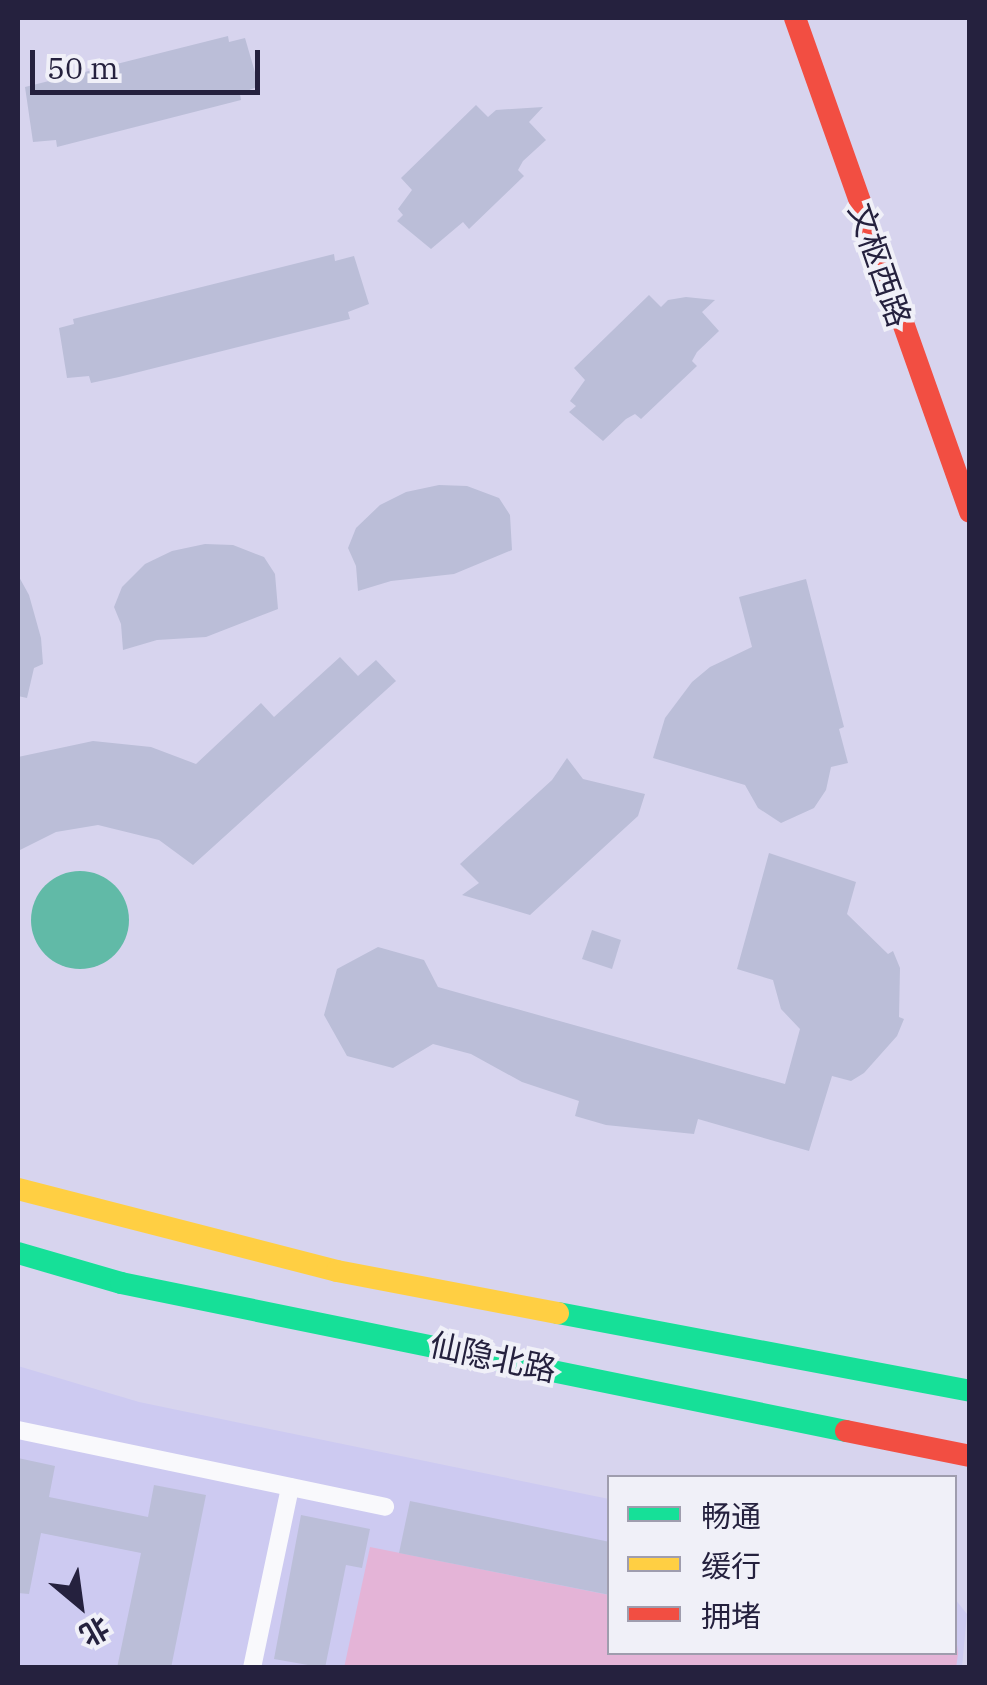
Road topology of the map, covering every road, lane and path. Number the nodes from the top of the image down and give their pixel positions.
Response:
1 (796, 18) edge
2 (970, 512) edge
3 (18, 1189) edge
4 (18, 1253) edge
5 (970, 1392) edge
6 (18, 1430) edge
7 (970, 1456) edge
8 (290, 1487) junction
9 (385, 1507) dead end
10 (252, 1668) edge

1 - 2 main road, 文枢西路
3 - 5 main road, 仙隐北路
4 - 7 main road, 仙隐北路
6 - 8 lane
8 - 9 lane
8 - 10 lane

